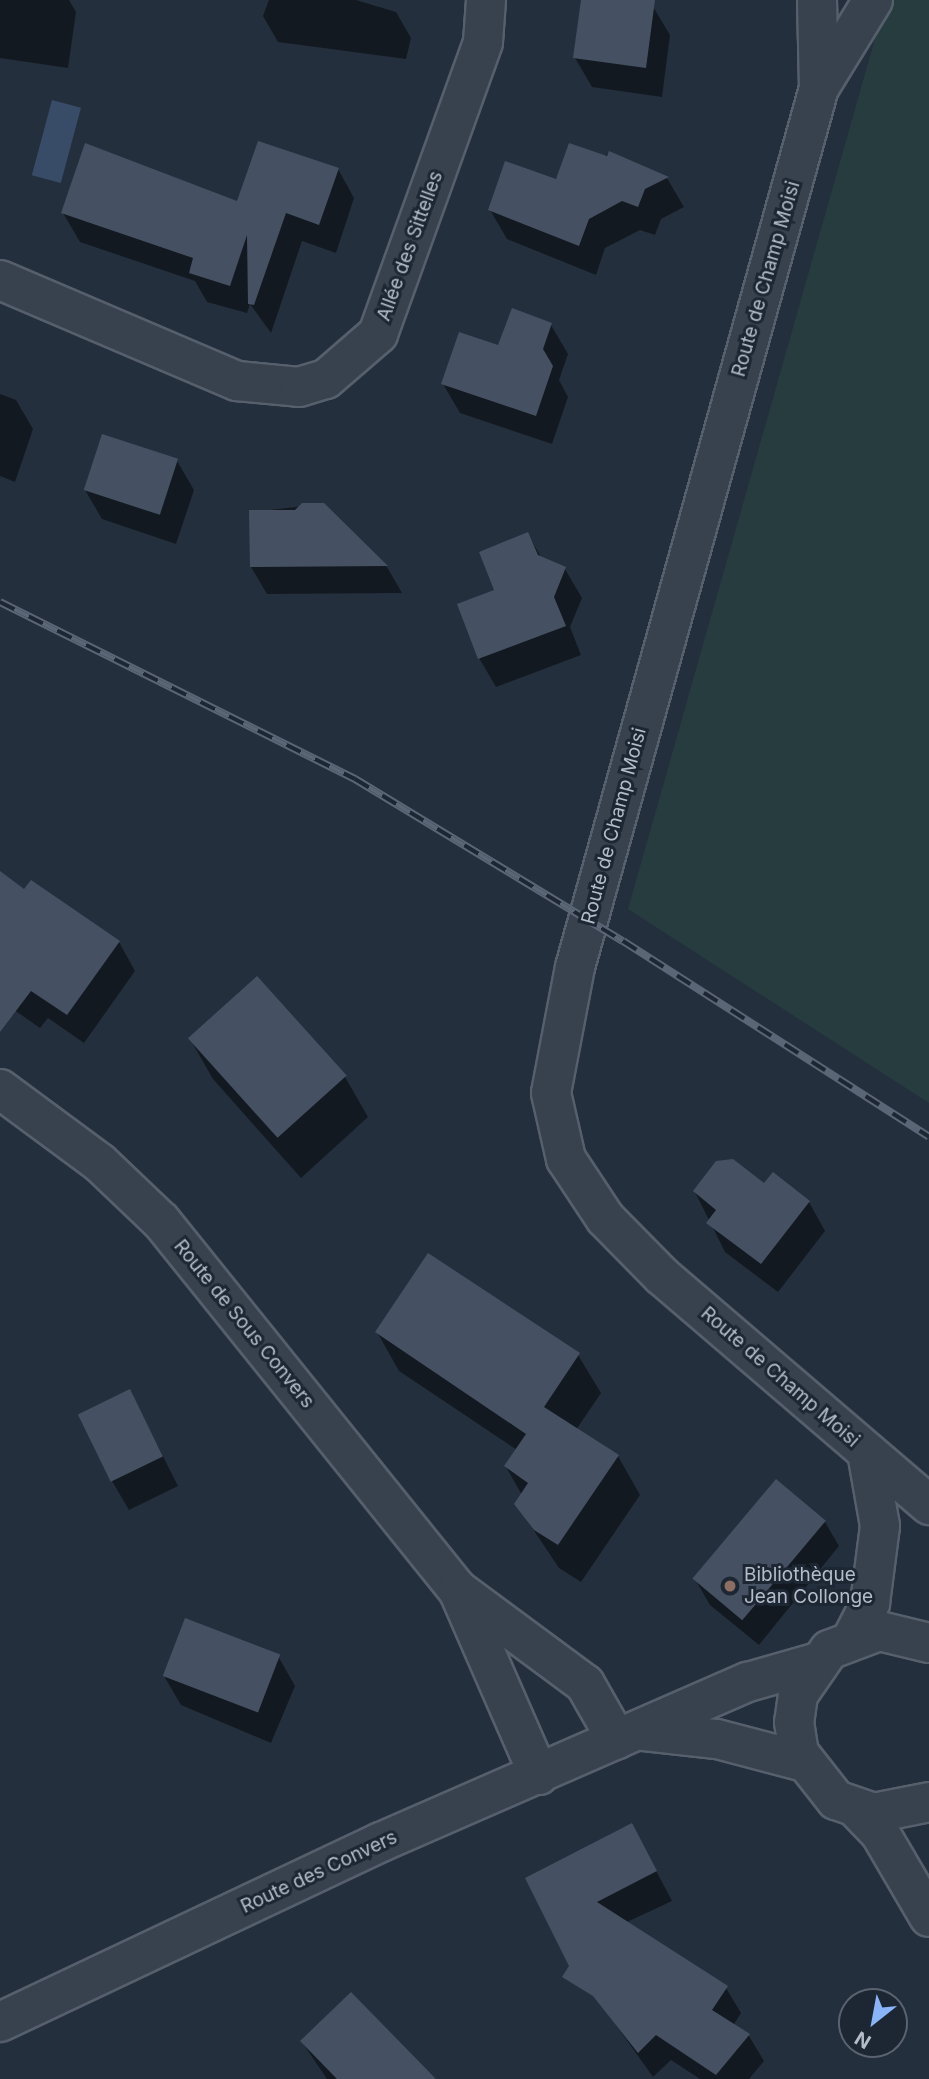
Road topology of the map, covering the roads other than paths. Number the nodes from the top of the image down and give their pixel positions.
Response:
1 (486, 0) edge
2 (817, 0) edge
3 (873, 0) edge
4 (819, 88) junction
5 (0, 280) edge
6 (0, 1089) edge
7 (867, 1452) junction
8 (929, 1506) edge
9 (458, 1590) junction
10 (853, 1637) junction
11 (929, 1643) edge
12 (818, 1662) junction
13 (629, 1735) junction
14 (804, 1762) junction
15 (540, 1775) junction
16 (929, 1802) edge
17 (856, 1808) junction
18 (929, 1917) edge
19 (0, 2022) edge

1 - 5 street, Allée des Sittelles
2 - 4 street, Route de Champ Moisi
3 - 4 street, Route de Champ Moisi
4 - 7 street, Route de Champ Moisi
6 - 9 street, Route de Sous Convers
7 - 8 street, Route de Champ Moisi
7 - 10 street, Route de Champ Moisi
9 - 13 street, Route de Sous Convers
9 - 15 street, Route de Sous Convers
10 - 11 street
10 - 12 street
12 - 13 street, Route des Convers
12 - 14 street
13 - 14 street
13 - 15 street, Route des Convers
14 - 17 street
15 - 19 street, Route des Convers
16 - 17 street
17 - 18 street

